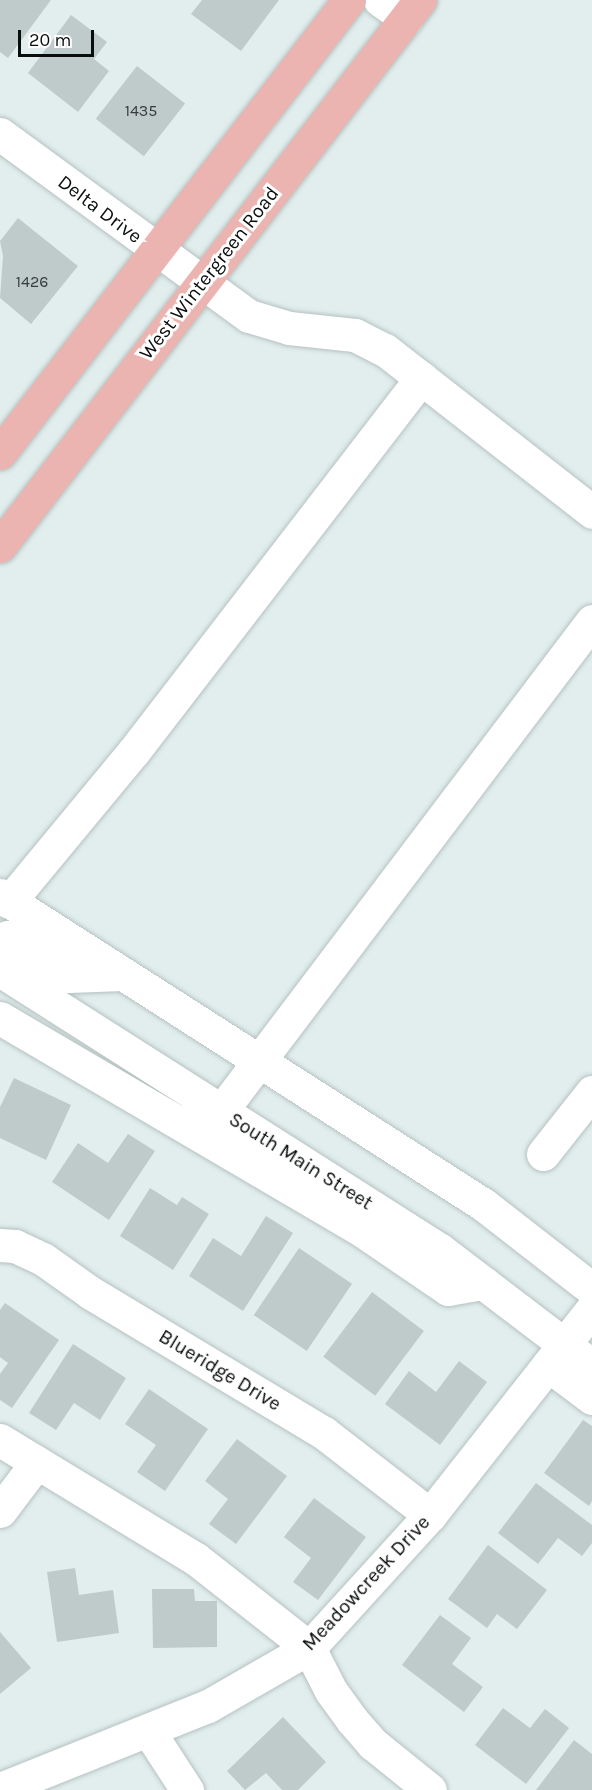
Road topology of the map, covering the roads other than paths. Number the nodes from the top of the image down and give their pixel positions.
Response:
1 (349, 0) edge
2 (402, 6) edge
3 (0, 134) edge
4 (156, 250) junction
5 (202, 282) junction
6 (421, 378) junction
7 (0, 453) edge
8 (592, 512) edge
9 (0, 546) edge
10 (592, 621) edge
11 (4, 898) edge
12 (0, 940) edge
13 (0, 970) edge
14 (122, 974) junction
15 (0, 1018) edge
16 (257, 1060) junction
17 (592, 1092) edge
18 (222, 1110) junction
19 (181, 1123) junction
20 (543, 1154) dead end
21 (0, 1245) edge
22 (483, 1283) junction
23 (592, 1289) edge
24 (592, 1309) edge
25 (556, 1355) junction
26 (592, 1366) edge
27 (592, 1398) edge
28 (0, 1440) edge
29 (36, 1462) junction
30 (0, 1511) edge
31 (430, 1515) junction
32 (309, 1648) junction
33 (148, 1731) junction
34 (0, 1789) edge
35 (187, 1790) edge
36 (430, 1790) edge

1 - 4 main road
2 - 5 main road, West Wintergreen Road
3 - 4 street, Delta Drive
4 - 5 street, Delta Drive
4 - 7 main road
5 - 6 street, Delta Drive
5 - 9 main road, West Wintergreen Road
6 - 8 street, Delta Drive
6 - 11 street
10 - 16 street
11 - 14 street
12 - 14 street
13 - 18 street, South Main Street
14 - 16 street
15 - 19 street
16 - 18 street
16 - 23 street
17 - 20 street
18 - 19 street
18 - 22 street, South Main Street
19 - 22 street
21 - 31 street, Blueridge Drive
22 - 25 street, South Main Street
24 - 25 street, Meadowcreek Drive
25 - 26 street, South Main Street
25 - 27 street
25 - 31 street, Meadowcreek Drive
28 - 29 street
29 - 30 street
29 - 32 street
31 - 32 street, Meadowcreek Drive
32 - 33 street, Meadowcreek Drive
32 - 36 street
33 - 34 street, Meadowcreek Drive
33 - 35 street

